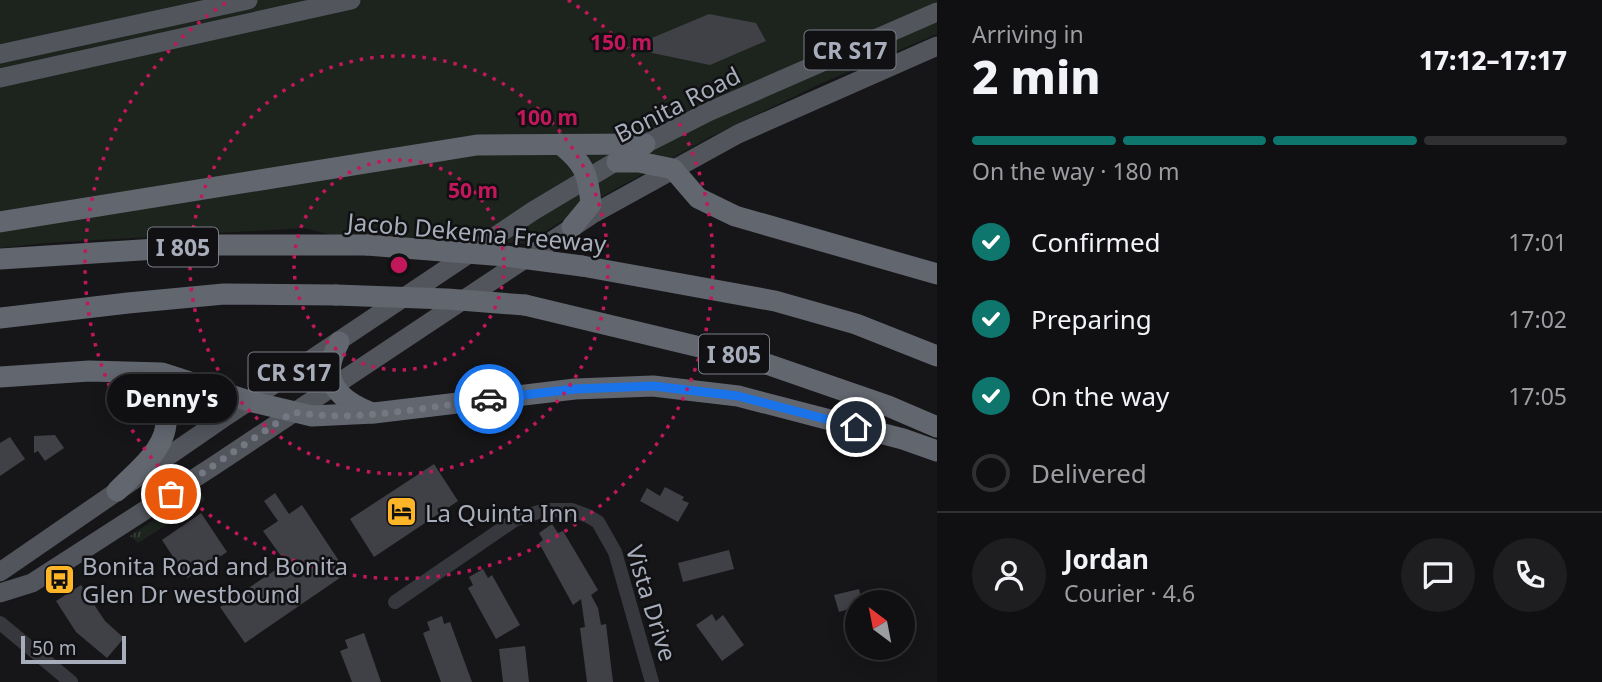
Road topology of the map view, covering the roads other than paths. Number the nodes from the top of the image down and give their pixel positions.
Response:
1 (248, 0) edge
2 (351, 0) edge
3 (937, 12) edge
4 (937, 46) edge
5 (0, 54) edge
6 (0, 78) edge
7 (560, 144) junction
8 (645, 144) junction
9 (617, 162) junction
10 (673, 169) junction
11 (589, 178) junction
12 (0, 222) edge
13 (572, 227) junction
14 (0, 259) edge
15 (937, 274) edge
16 (0, 318) edge
17 (856, 324) junction
18 (339, 342) junction
19 (937, 344) edge
20 (937, 356) edge
21 (115, 371) junction
22 (0, 377) edge
23 (333, 385) junction
24 (248, 401) junction
25 (293, 412) junction
26 (374, 413) junction
27 (937, 427) edge
28 (937, 452) edge
29 (117, 491) junction
30 (0, 572) edge
31 (0, 593) edge
32 (395, 602) dead end
33 (0, 623) edge
34 (71, 682) edge
35 (652, 682) edge

1 - 5 main road
2 - 6 main road
3 - 8 main road, Bonita Road / CR S17
4 - 10 main road, CR S17
7 - 8 highway
7 - 11 highway
7 - 12 highway
8 - 9 main road, Bonita Road / CR S17
9 - 10 highway
9 - 11 main road, Bonita Road / CR S17
10 - 13 main road, CR S17
10 - 15 highway
11 - 13 highway
11 - 18 main road, Bonita Road / CR S17
13 - 23 main road, CR S17
14 - 17 highway, Jacob Dekema Freeway / I 805, bridge
16 - 27 highway, I 805, bridge
17 - 19 highway
17 - 20 highway, Jacob Dekema Freeway / I 805
18 - 23 highway
18 - 24 main road, Bonita Road / CR S17
21 - 22 highway
21 - 24 highway
21 - 29 highway
23 - 25 main road, CR S17
23 - 26 highway
24 - 25 highway
24 - 29 main road, Bonita Road / CR S17
25 - 26 highway
25 - 31 main road, CR S17
26 - 28 highway
29 - 30 main road, Bonita Road / CR S17
32 - 35 street, Vista Drive
33 - 34 street

